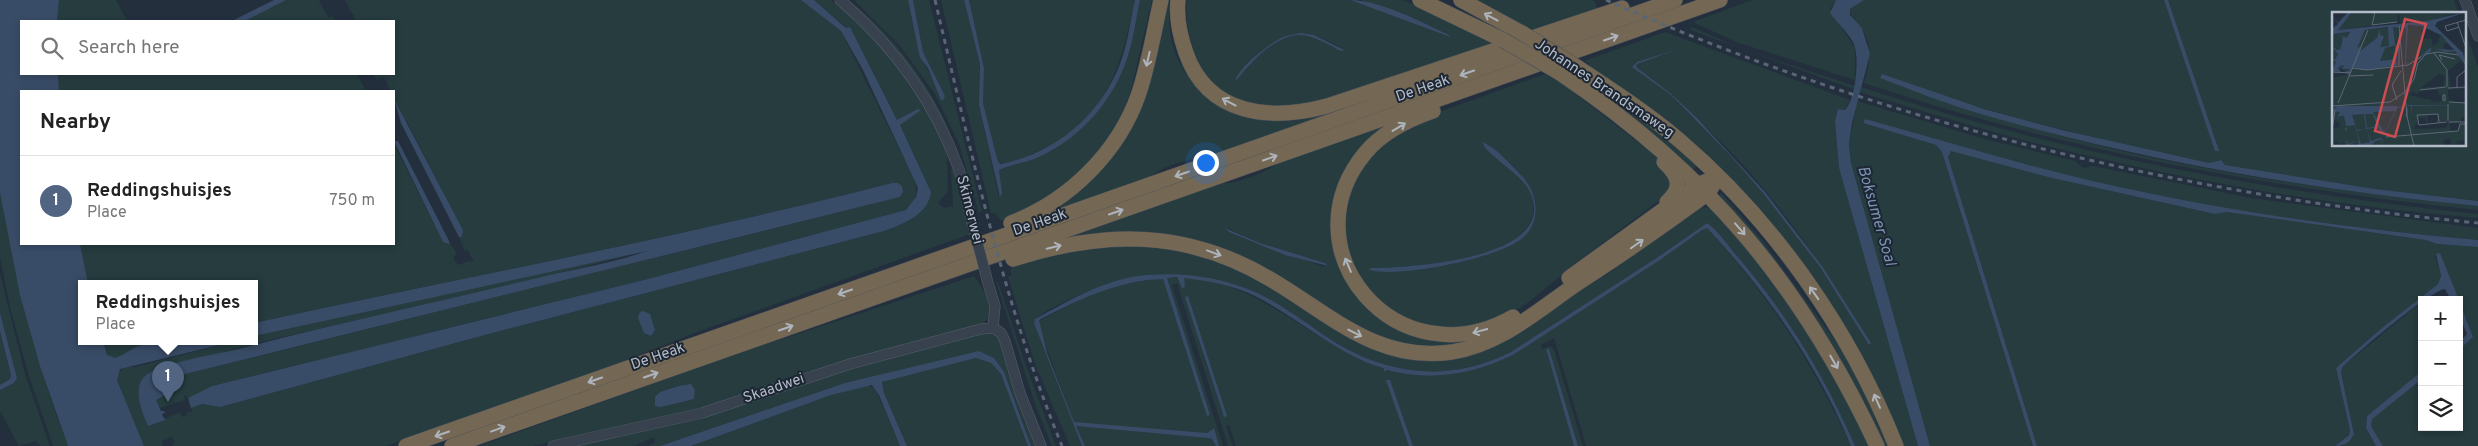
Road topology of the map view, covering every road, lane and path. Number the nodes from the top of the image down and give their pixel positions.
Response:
1 (840, 0) edge
2 (1178, 0) edge
3 (1420, 0) edge
4 (1460, 0) edge
5 (1650, 0) edge
6 (1675, 0) edge
7 (1720, 0) edge
8 (2465, 0) edge
9 (1159, 4) edge
10 (2478, 36) edge
11 (1540, 63) junction
12 (1650, 140) junction
13 (1718, 177) junction
14 (1704, 189) junction
15 (1655, 216) junction
16 (894, 282) junction
17 (993, 328) junction
18 (406, 446) edge
19 (452, 446) edge
20 (553, 446) edge
21 (1041, 446) edge
22 (1877, 446) edge
23 (1896, 446) edge

1 - 17 street, Skimerwei, bridge
5 -> 2 highway
3 - 12 highway, Johannes Brandsmaweg, bridge
13 -> 4 highway, Johannes Brandsmaweg, bridge
6 -> 16 highway, De Heak
11 -> 7 highway, De Heak
8 - 10 street
9 -> 16 highway
15 -> 11 highway
16 -> 11 highway, De Heak
12 - 14 highway, Johannes Brandsmaweg
12 - 15 highway
13 - 14 highway
23 -> 13 highway, Johannes Brandsmaweg
14 - 15 highway
16 -> 14 highway
14 -> 22 highway, Johannes Brandsmaweg
16 -> 18 highway, De Heak
19 -> 16 highway, De Heak
17 - 20 street, Skaadwei
17 - 21 street

